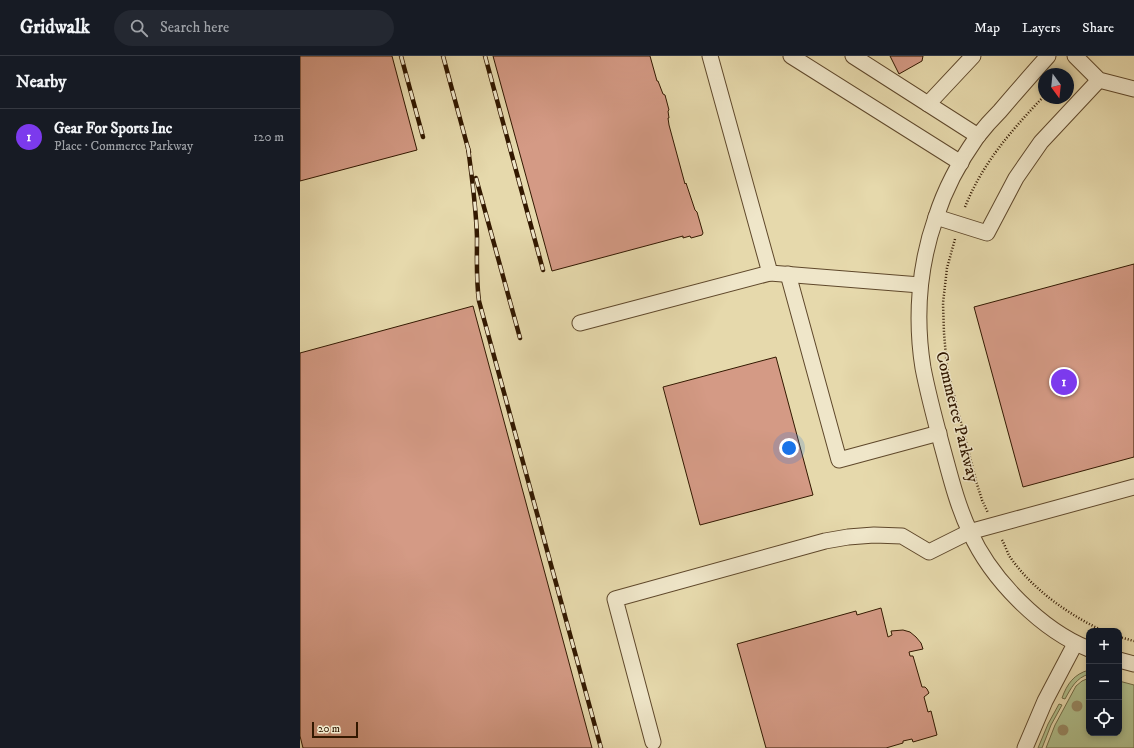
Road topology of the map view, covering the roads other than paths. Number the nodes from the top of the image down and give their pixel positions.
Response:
1 (710, 56) edge
2 (791, 56) edge
3 (853, 56) edge
4 (973, 56) edge
5 (1048, 56) edge
6 (1075, 56) edge
7 (1099, 80) junction
8 (1134, 89) edge
9 (928, 104) junction
10 (978, 136) junction
11 (961, 163) junction
12 (936, 217) junction
13 (770, 273) junction
14 (788, 274) junction
15 (920, 285) junction
16 (580, 323) dead end
17 (939, 433) junction
18 (1134, 487) edge
19 (969, 532) junction
20 (1082, 646) edge
21 (1122, 661) edge
22 (1134, 664) edge
23 (654, 742) dead end
24 (1025, 748) edge

1 - 13 street
2 - 11 street
3 - 9 street
4 - 9 street
5 - 10 street, Commerce Parkway
6 - 7 street
7 - 8 street
7 - 12 street
9 - 10 street
10 - 11 street, Commerce Parkway
11 - 12 street, Commerce Parkway
12 - 15 street, Commerce Parkway
13 - 14 street
13 - 16 street
14 - 15 street
14 - 17 street
15 - 17 street, Commerce Parkway
17 - 19 street, Commerce Parkway
18 - 19 street
19 - 20 street, Commerce Parkway
19 - 23 street
20 - 24 street
21 - 22 street

